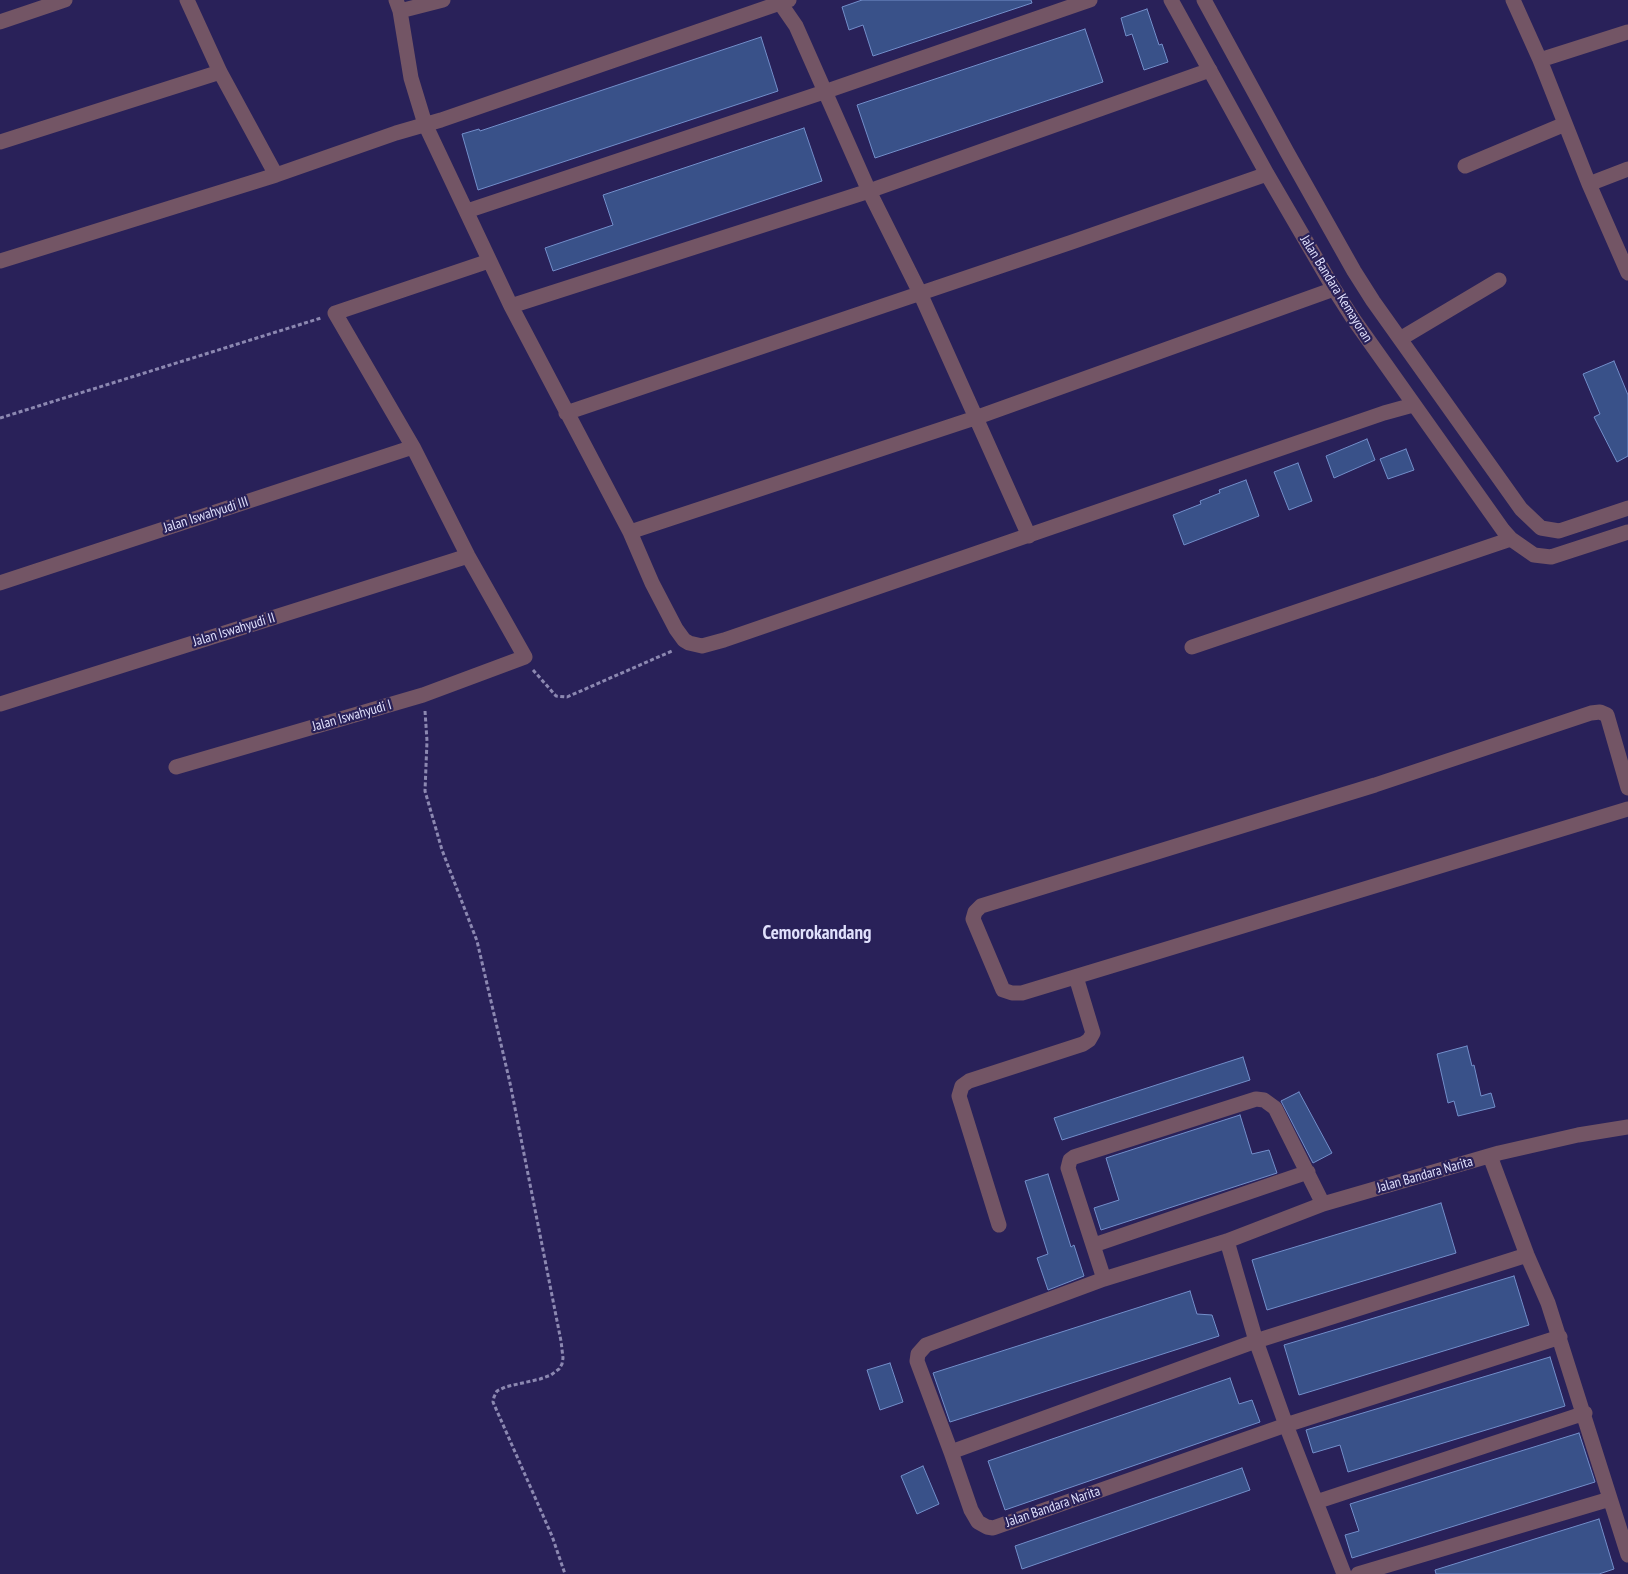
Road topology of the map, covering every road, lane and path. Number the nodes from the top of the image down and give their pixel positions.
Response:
1 (66, 0) edge
2 (187, 0) edge
3 (443, 0) edge
4 (1090, 0) edge
5 (1171, 0) edge
6 (1204, 0) edge
7 (1513, 0) edge
8 (783, 1) edge
9 (398, 6) edge
10 (0, 22) edge
11 (1628, 32) edge
12 (1540, 60) junction
13 (1210, 70) junction
14 (220, 72) junction
15 (824, 92) junction
16 (425, 124) junction
17 (1565, 124) junction
18 (0, 142) edge
19 (1465, 166) dead end
20 (1628, 169) edge
21 (1267, 174) junction
22 (276, 175) junction
23 (1589, 184) junction
24 (869, 190) junction
25 (467, 211) junction
26 (0, 261) edge
27 (489, 261) junction
28 (1628, 273) edge
29 (1499, 280) dead end
30 (1334, 289) junction
31 (920, 293) junction
32 (511, 306) junction
33 (336, 314) junction
34 (1400, 340) junction
35 (1413, 405) junction
36 (566, 413) junction
37 (0, 418) edge
38 (975, 418) junction
39 (413, 447) junction
40 (1628, 508) edge
41 (1541, 528) junction
42 (630, 532) junction
43 (1628, 532) edge
44 (1029, 536) junction
45 (1511, 539) junction
46 (1534, 555) junction
47 (468, 556) junction
48 (0, 583) edge
49 (689, 643) junction
50 (1192, 647) dead end
51 (525, 657) junction
52 (423, 695) junction
53 (0, 704) edge
54 (176, 767) dead end
55 (1628, 788) edge
56 (1628, 809) edge
57 (1076, 977) junction
58 (1628, 1127) edge
59 (1495, 1155) junction
60 (1308, 1172) junction
61 (1323, 1204) junction
62 (999, 1225) dead end
63 (1227, 1241) junction
64 (1094, 1246) junction
65 (1528, 1255) junction
66 (1104, 1278) junction
67 (1560, 1337) junction
68 (1256, 1341) junction
69 (1585, 1414) junction
70 (1286, 1426) junction
71 (951, 1452) junction
72 (1610, 1499) junction
73 (1316, 1502) junction
74 (1628, 1554) edge
75 (565, 1574) edge
76 (1344, 1574) edge
77 (1358, 1574) edge

1 - 10 street
2 - 14 street
3 - 9 street
4 - 15 street
5 - 13 street, Jalan Bandara Kemayoran
6 - 34 street, Jalan Bandara Kemayoran
7 - 12 street
8 - 15 street
8 - 16 street
9 - 16 street
11 - 12 street
12 - 17 street
13 - 21 street, Jalan Bandara Kemayoran
13 - 24 street
14 - 18 street
14 - 22 street
15 - 24 street
15 - 25 street
16 - 22 street
16 - 25 street
17 - 19 street
17 - 23 street
20 - 23 street
21 - 30 street, Jalan Bandara Kemayoran
21 - 31 street
22 - 26 street
23 - 28 street
24 - 31 street
24 - 32 street
25 - 27 street
27 - 32 street
27 - 33 street
29 - 34 street
30 - 35 street, Jalan Bandara Kemayoran
30 - 38 street
31 - 36 street
31 - 38 street
32 - 36 street
33 - 37 path
33 - 39 street
34 - 41 street, Jalan Bandara Kemayoran
35 - 44 street
35 - 45 street, Jalan Bandara Kemayoran
36 - 42 street
38 - 42 street
38 - 44 street
39 - 47 street
39 - 48 street, Jalan Iswahyudi III
40 - 41 street
41 - 46 street
42 - 49 street
43 - 46 street
44 - 49 street
45 - 46 street, Jalan Bandara Kemayoran
45 - 50 street
47 - 51 street
47 - 53 street, Jalan Iswahyudi II
49 - 51 path
51 - 52 street, Jalan Iswahyudi I
52 - 54 street, Jalan Iswahyudi I
52 - 75 path
55 - 57 street
56 - 57 street
57 - 62 street
58 - 59 street, Jalan Bandara Narita
59 - 61 street, Jalan Bandara Narita
59 - 65 street
60 - 61 street
60 - 64 street
60 - 64 street
61 - 63 street, Jalan Bandara Narita
63 - 66 street, Jalan Bandara Narita
63 - 68 street
64 - 66 street
65 - 67 street
65 - 68 street
66 - 71 street, Jalan Bandara Narita
67 - 69 street
67 - 70 street
68 - 70 street
68 - 71 street
69 - 72 street
69 - 73 street
70 - 71 street, Jalan Bandara Narita
70 - 73 street
72 - 74 street
72 - 77 street
73 - 76 street

